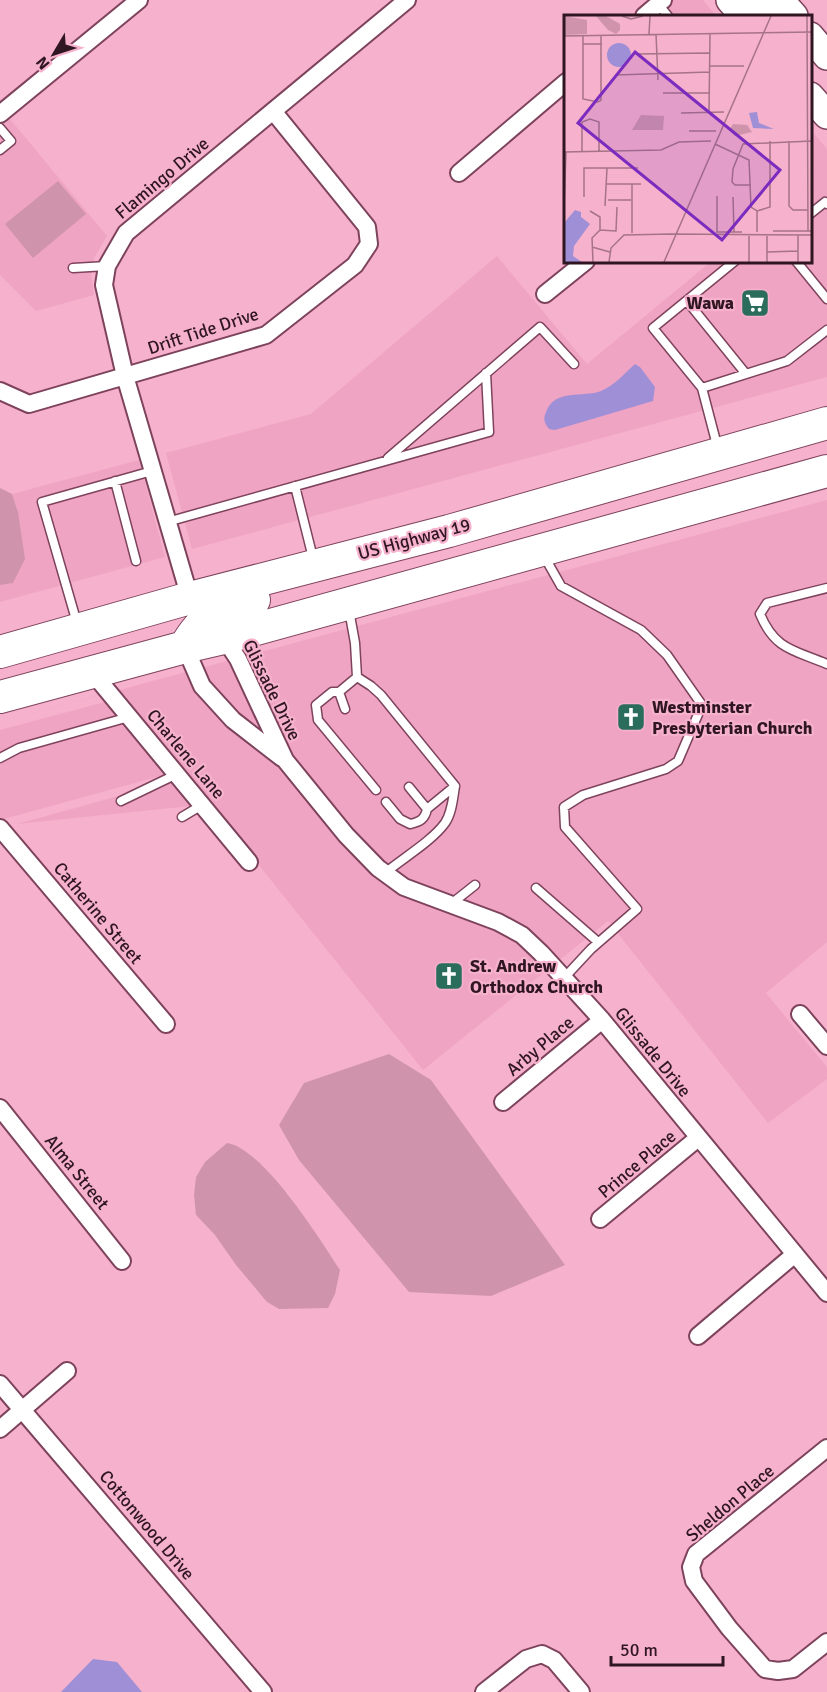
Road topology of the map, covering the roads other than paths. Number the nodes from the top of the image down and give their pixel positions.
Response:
1 (139, 0) edge
2 (407, 0) edge
3 (730, 0) edge
4 (754, 0) edge
5 (780, 0) edge
6 (663, 7) edge
7 (646, 15) edge
8 (743, 15) edge
9 (767, 15) edge
10 (793, 15) edge
11 (564, 84) edge
12 (812, 98) edge
13 (273, 111) junction
14 (0, 114) edge
15 (827, 115) edge
16 (0, 128) edge
17 (0, 150) edge
18 (459, 173) dead end
19 (826, 202) edge
20 (812, 212) edge
21 (585, 262) edge
22 (734, 262) edge
23 (797, 262) edge
24 (107, 266) junction
25 (73, 268) dead end
26 (545, 294) dead end
27 (827, 299) edge
28 (687, 301) junction
29 (827, 330) edge
30 (574, 364) dead end
31 (486, 373) junction
32 (746, 374) junction
33 (125, 376) junction
34 (702, 388) junction
35 (0, 391) edge
36 (827, 423) edge
37 (719, 453) junction
38 (385, 461) junction
39 (152, 471) junction
40 (827, 471) edge
41 (115, 481) junction
42 (295, 486) junction
43 (166, 522) junction
44 (449, 531) junction
45 (541, 550) junction
46 (136, 561) dead end
47 (315, 565) junction
48 (827, 588) edge
49 (190, 598) junction
50 (348, 604) junction
51 (79, 630) junction
52 (224, 638) junction
53 (185, 647) junction
54 (0, 652) edge
55 (827, 664) edge
56 (92, 672) junction
57 (357, 677) junction
58 (339, 692) junction
59 (0, 697) edge
60 (345, 709) dead end
61 (129, 717) junction
62 (0, 758) edge
63 (285, 760) junction
64 (177, 774) junction
65 (455, 786) junction
66 (409, 787) dead end
67 (376, 789) dead end
68 (121, 801) dead end
69 (386, 802) dead end
70 (202, 805) junction
71 (427, 809) junction
72 (182, 817) dead end
73 (0, 828) edge
74 (249, 862) dead end
75 (385, 873) junction
76 (475, 885) dead end
77 (536, 888) dead end
78 (450, 904) junction
79 (598, 942) junction
80 (564, 978) junction
81 (800, 1014) dead end
82 (602, 1020) junction
83 (166, 1024) dead end
84 (827, 1046) edge
85 (503, 1102) dead end
86 (0, 1108) edge
87 (698, 1138) junction
88 (600, 1219) dead end
89 (795, 1254) junction
90 (122, 1261) dead end
91 (827, 1293) edge
92 (698, 1336) dead end
93 (67, 1371) dead end
94 (0, 1384) edge
95 (23, 1410) junction
96 (0, 1429) edge
97 (827, 1448) edge
98 (827, 1642) edge
99 (263, 1692) edge
100 (484, 1692) edge
101 (581, 1692) edge

1 - 14 street
2 - 13 street, Flamingo Drive
3 - 8 main road
4 - 9 main road
5 - 10 main road
6 - 7 street
11 - 18 street
12 - 15 main road
13 - 24 street, Flamingo Drive
13 - 33 street, Drift Tide Drive
16 - 17 lane
19 - 20 lane
21 - 26 street
22 - 28 lane
23 - 27 lane
24 - 25 lane
24 - 33 street, Flamingo Drive
28 - 32 lane
28 - 34 lane
29 - 32 lane
30 - 31 lane
31 - 38 lane
31 - 38 lane
32 - 34 lane
33 - 35 street, Drift Tide Drive
33 - 39 street, Flamingo Drive
34 - 37 lane
36 - 37 highway, US Highway 19
37 - 44 highway, US Highway 19
38 - 42 lane
39 - 41 lane
39 - 43 street, Flamingo Drive
40 - 45 highway
41 - 46 lane
41 - 51 lane
42 - 43 lane
42 - 47 lane
43 - 49 street, Flamingo Drive
44 - 47 highway, US Highway 19
44 - 53 highway
45 - 50 highway
45 - 79 lane
47 - 49 highway, US Highway 19
48 - 55 lane
49 - 51 highway, US Highway 19
50 - 52 highway
50 - 57 lane
51 - 54 highway, US Highway 19
52 - 53 highway
52 - 63 street, Glissade Drive
53 - 56 highway
53 - 63 street, Glissade Drive
56 - 59 highway
56 - 61 street, Charlene Lane
57 - 58 lane
57 - 65 lane
58 - 60 lane
58 - 67 lane
61 - 62 lane
61 - 64 street, Charlene Lane
63 - 75 street, Glissade Drive
64 - 68 lane
64 - 70 street, Charlene Lane
65 - 71 lane
65 - 75 lane
66 - 71 lane
69 - 71 lane
70 - 72 lane
70 - 74 street, Charlene Lane
73 - 83 street, Catherine Street
75 - 78 street, Glissade Drive
76 - 78 lane
77 - 79 lane
78 - 80 street, Glissade Drive
79 - 80 lane
80 - 82 street, Glissade Drive
81 - 84 street
82 - 85 street, Arby Place
82 - 87 street, Glissade Drive
86 - 90 street, Alma Street
87 - 88 street, Prince Place
87 - 89 street, Glissade Drive
89 - 91 street, Glissade Drive
89 - 92 street
93 - 95 street
94 - 95 street, Cottonwood Drive
95 - 96 street
95 - 99 street, Cottonwood Drive
97 - 98 street, Sheldon Place
100 - 101 street

